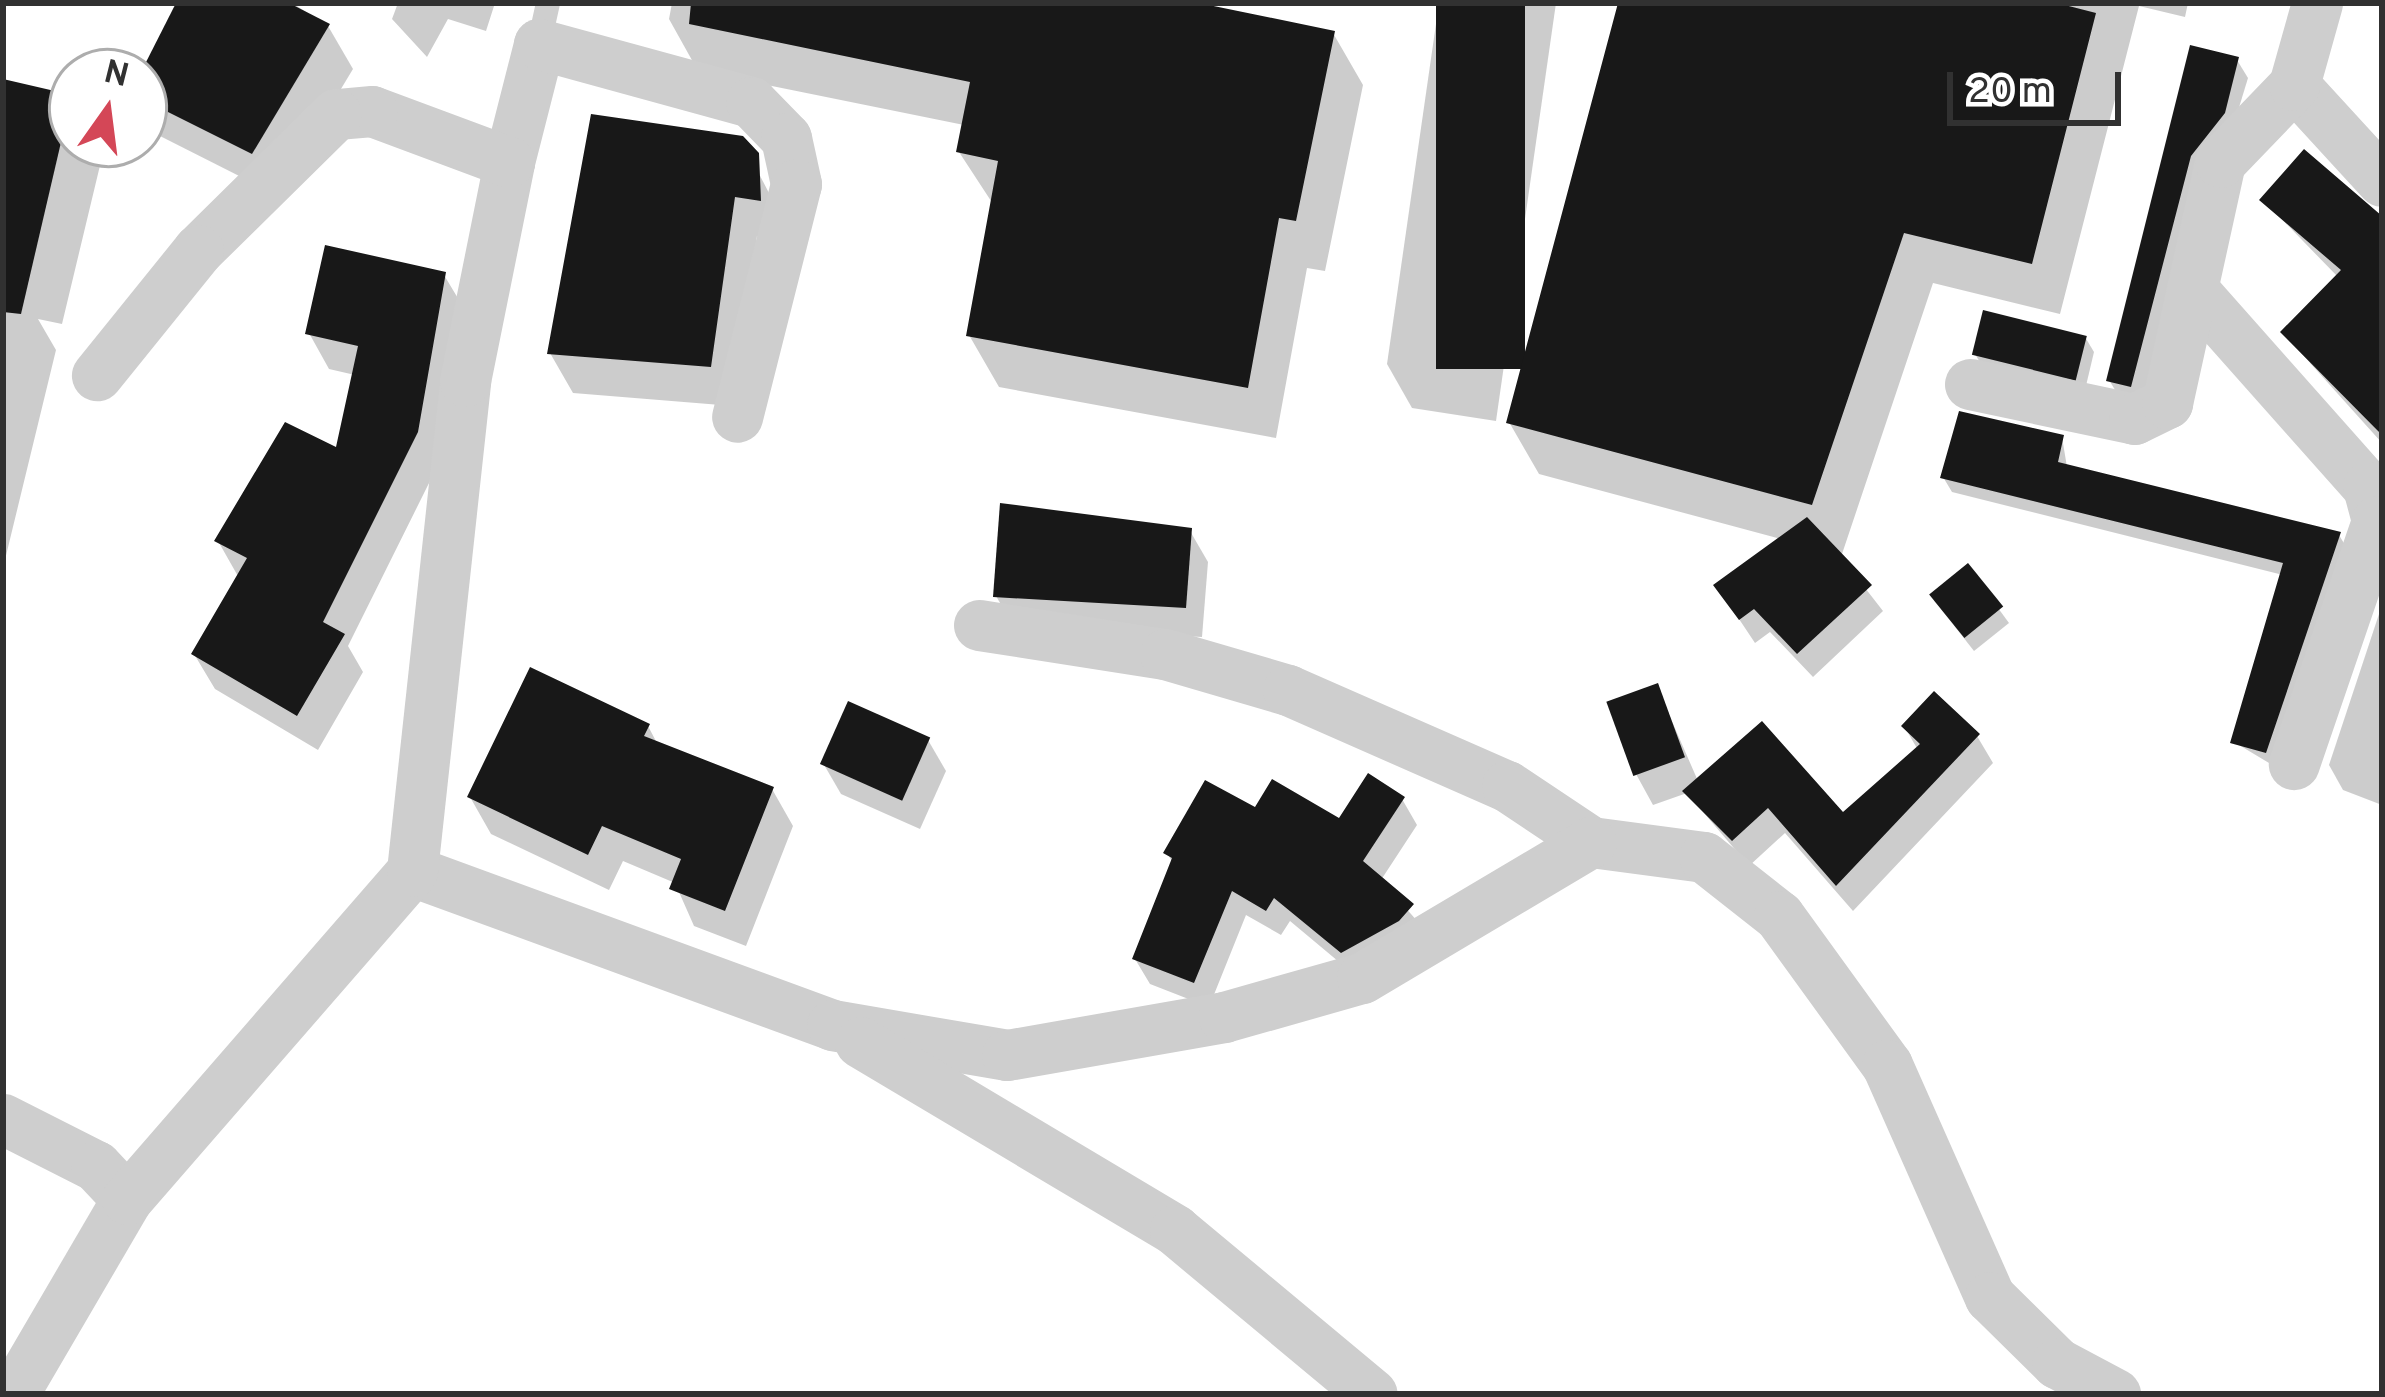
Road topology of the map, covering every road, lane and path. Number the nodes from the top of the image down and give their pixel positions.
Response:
1 (2317, 3) edge
2 (543, 24) edge
3 (2294, 85) junction
4 (509, 162) junction
5 (2382, 181) edge
6 (2192, 289) junction
7 (98, 375) dead end
8 (1970, 385) dead end
9 (737, 417) dead end
10 (979, 626) dead end
11 (2294, 764) dead end
12 (1591, 842) junction
13 (412, 871) junction
14 (832, 1025) junction
15 (3, 1118) edge
16 (127, 1199) junction
17 (13, 1394) edge
18 (1372, 1394) edge
19 (2115, 1394) edge

1 - 3 street
2 - 4 street
2 - 9 street
3 - 5 street
3 - 6 street
4 - 7 street
4 - 13 street
6 - 8 street
6 - 11 street
10 - 12 street
12 - 14 street
12 - 19 street
13 - 14 street
13 - 16 street
14 - 18 street
15 - 16 street
16 - 17 street

